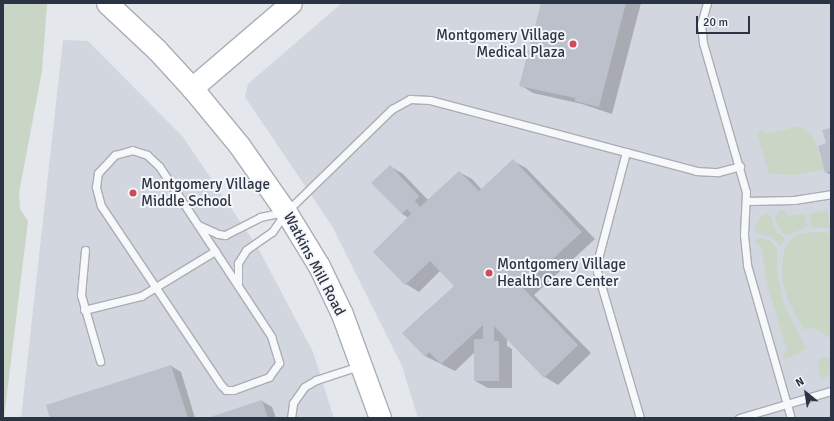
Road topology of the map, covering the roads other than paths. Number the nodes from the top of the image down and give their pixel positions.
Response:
1 (107, 3) edge
2 (291, 3) edge
3 (707, 3) edge
4 (192, 88) junction
5 (626, 152) junction
6 (740, 166) junction
7 (831, 194) edge
8 (747, 201) junction
9 (286, 212) junction
10 (197, 224) junction
11 (85, 250) dead end
12 (215, 251) junction
13 (238, 286) junction
14 (156, 288) junction
15 (84, 310) junction
16 (100, 361) dead end
17 (362, 364) junction
18 (831, 391) edge
19 (787, 404) junction
20 (291, 418) edge
21 (380, 418) edge
22 (640, 418) edge
23 (739, 418) edge
24 (791, 418) edge

1 - 4 street, Watkins Mill Road
2 - 4 street
3 - 6 lane
4 - 9 street, Watkins Mill Road
5 - 6 lane
5 - 9 lane
5 - 22 lane
6 - 8 lane
7 - 8 lane
8 - 19 lane
9 - 10 lane
9 - 13 lane
9 - 17 street, Watkins Mill Road
10 - 12 lane
10 - 14 lane
11 - 15 lane
12 - 13 lane
12 - 14 lane
13 - 14 lane
14 - 15 lane
15 - 16 lane
17 - 20 lane
17 - 21 street, Watkins Mill Road
18 - 19 lane
19 - 23 lane
19 - 24 lane

